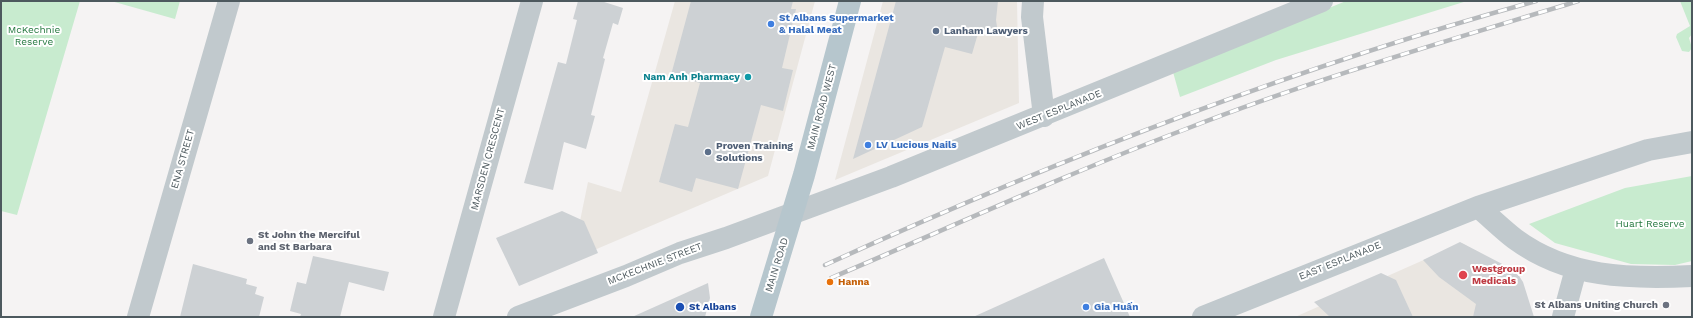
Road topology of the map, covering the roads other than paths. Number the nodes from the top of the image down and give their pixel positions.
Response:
1 (229, 1) edge
2 (532, 1) edge
3 (850, 1) edge
4 (1033, 1) edge
5 (1322, 1) edge
6 (1044, 116) junction
7 (1692, 142) edge
8 (1478, 207) junction
9 (793, 213) junction
10 (1576, 269) junction
11 (1692, 276) edge
12 (138, 317) edge
13 (444, 317) edge
14 (518, 317) edge
15 (761, 317) edge
16 (1203, 317) edge
17 (1563, 317) edge

1 - 12 street, ENA STREET
2 - 13 street, MARSDEN CRESCENT
3 - 9 main road, MAIN ROAD WEST
4 - 6 street
5 - 6 street, WEST ESPLANADE
6 - 9 street, WEST ESPLANADE
7 - 8 street, EAST ESPLANADE
8 - 10 street
8 - 16 street, EAST ESPLANADE
9 - 14 street, MCKECHNIE STREET
9 - 15 main road, MAIN ROAD
10 - 11 street
10 - 17 street

